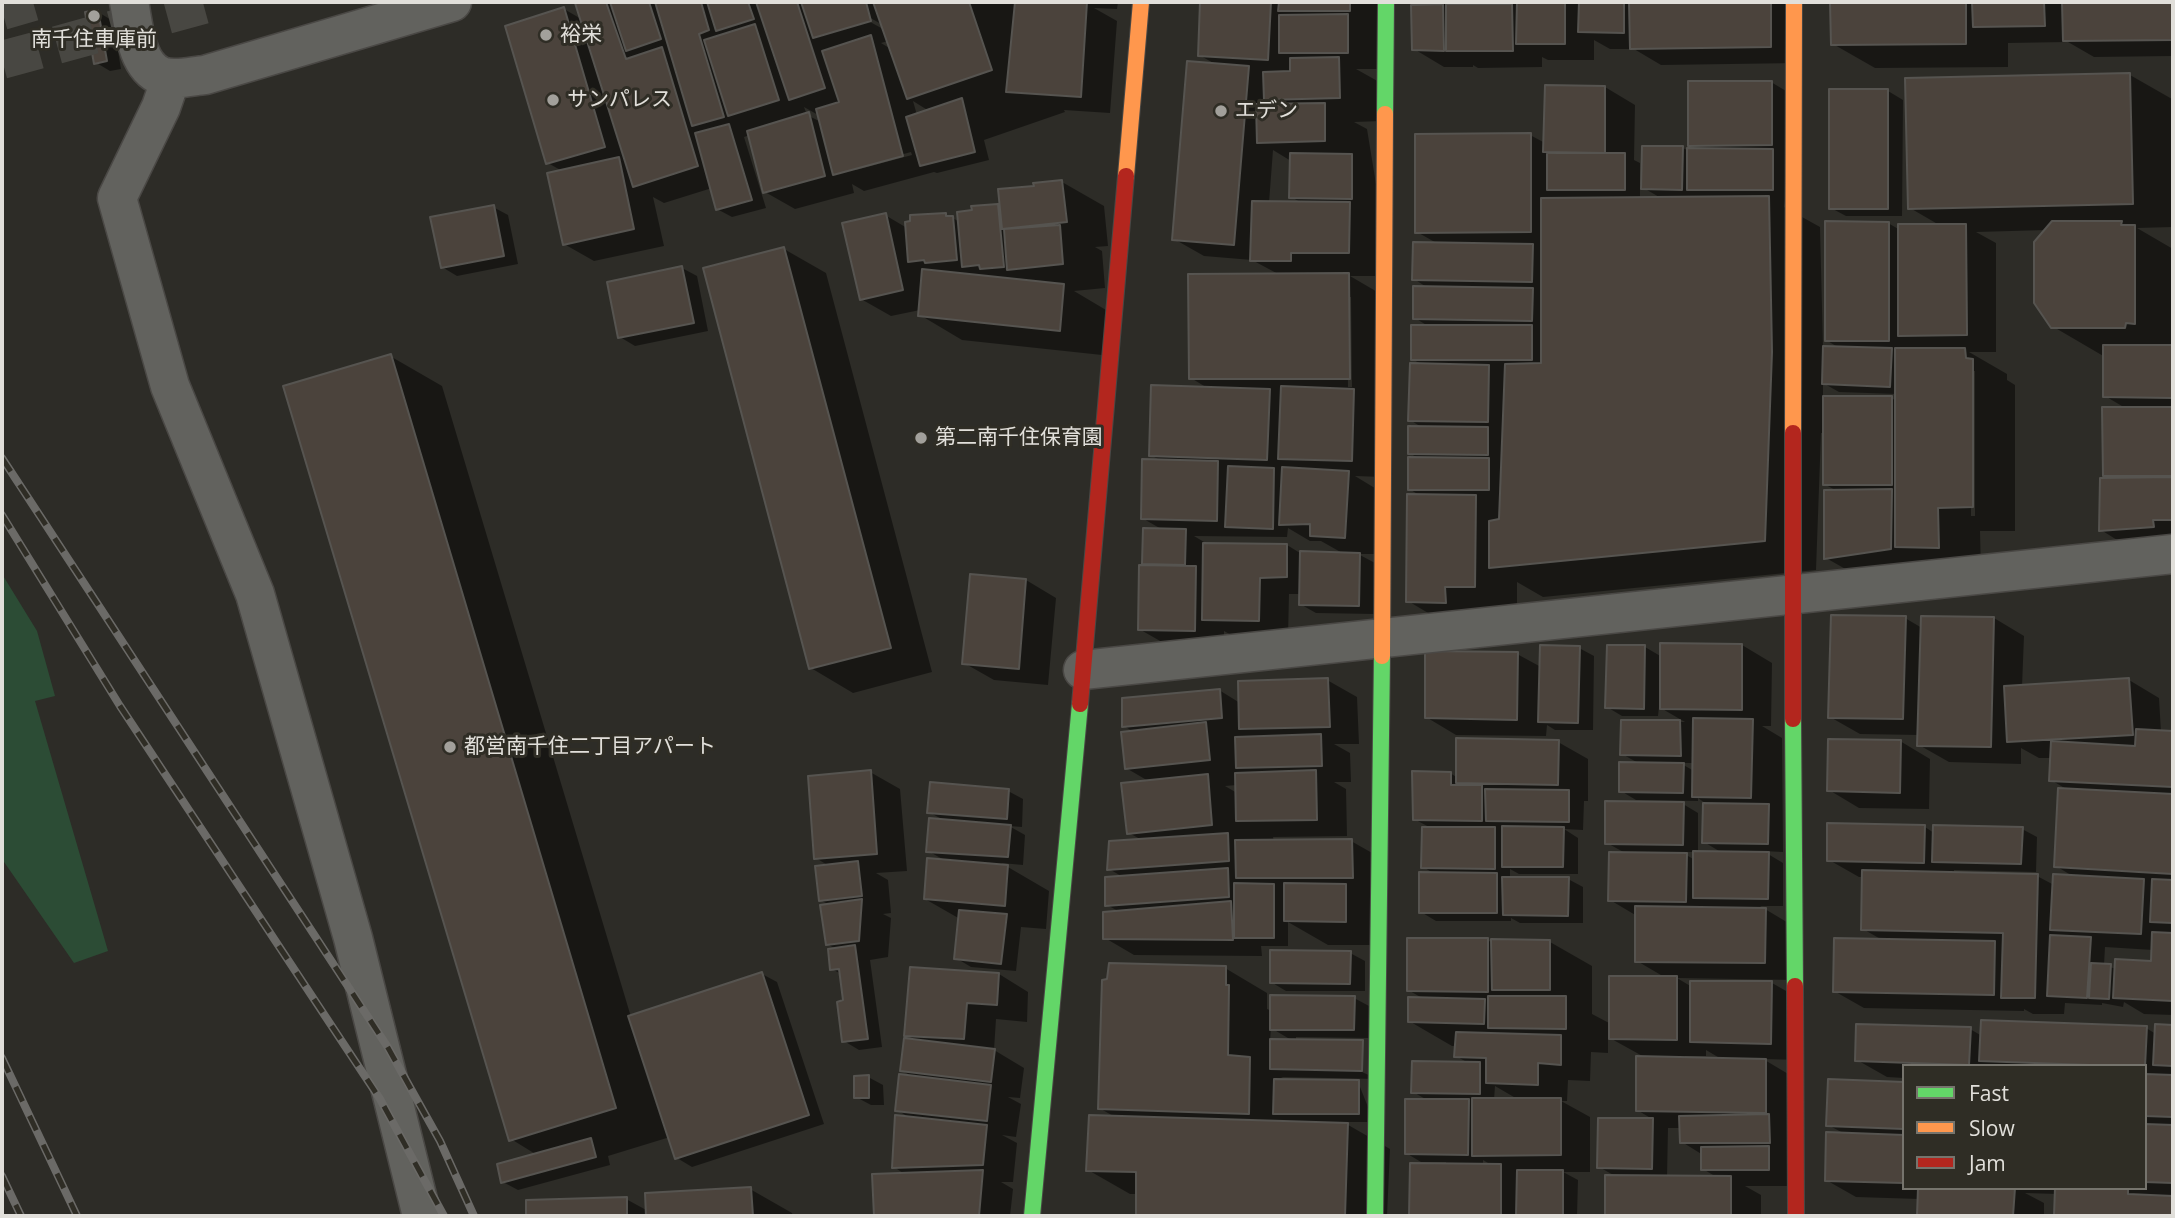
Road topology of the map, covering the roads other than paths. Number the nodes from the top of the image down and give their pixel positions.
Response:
1 (129, 2) edge
2 (452, 2) edge
3 (1141, 2) edge
4 (1386, 2) edge
5 (1794, 2) edge
6 (172, 78) junction
7 (2173, 554) edge
8 (1792, 594) junction
9 (1382, 639) junction
10 (1083, 670) junction
11 (422, 1216) edge
12 (1032, 1216) edge
13 (1375, 1216) edge
14 (1796, 1216) edge

1 - 6 street
2 - 6 street
3 - 10 street
4 - 9 street
5 - 8 street
6 - 11 street
7 - 8 street
8 - 9 street
8 - 14 street
9 - 10 street
9 - 13 street
10 - 12 street

